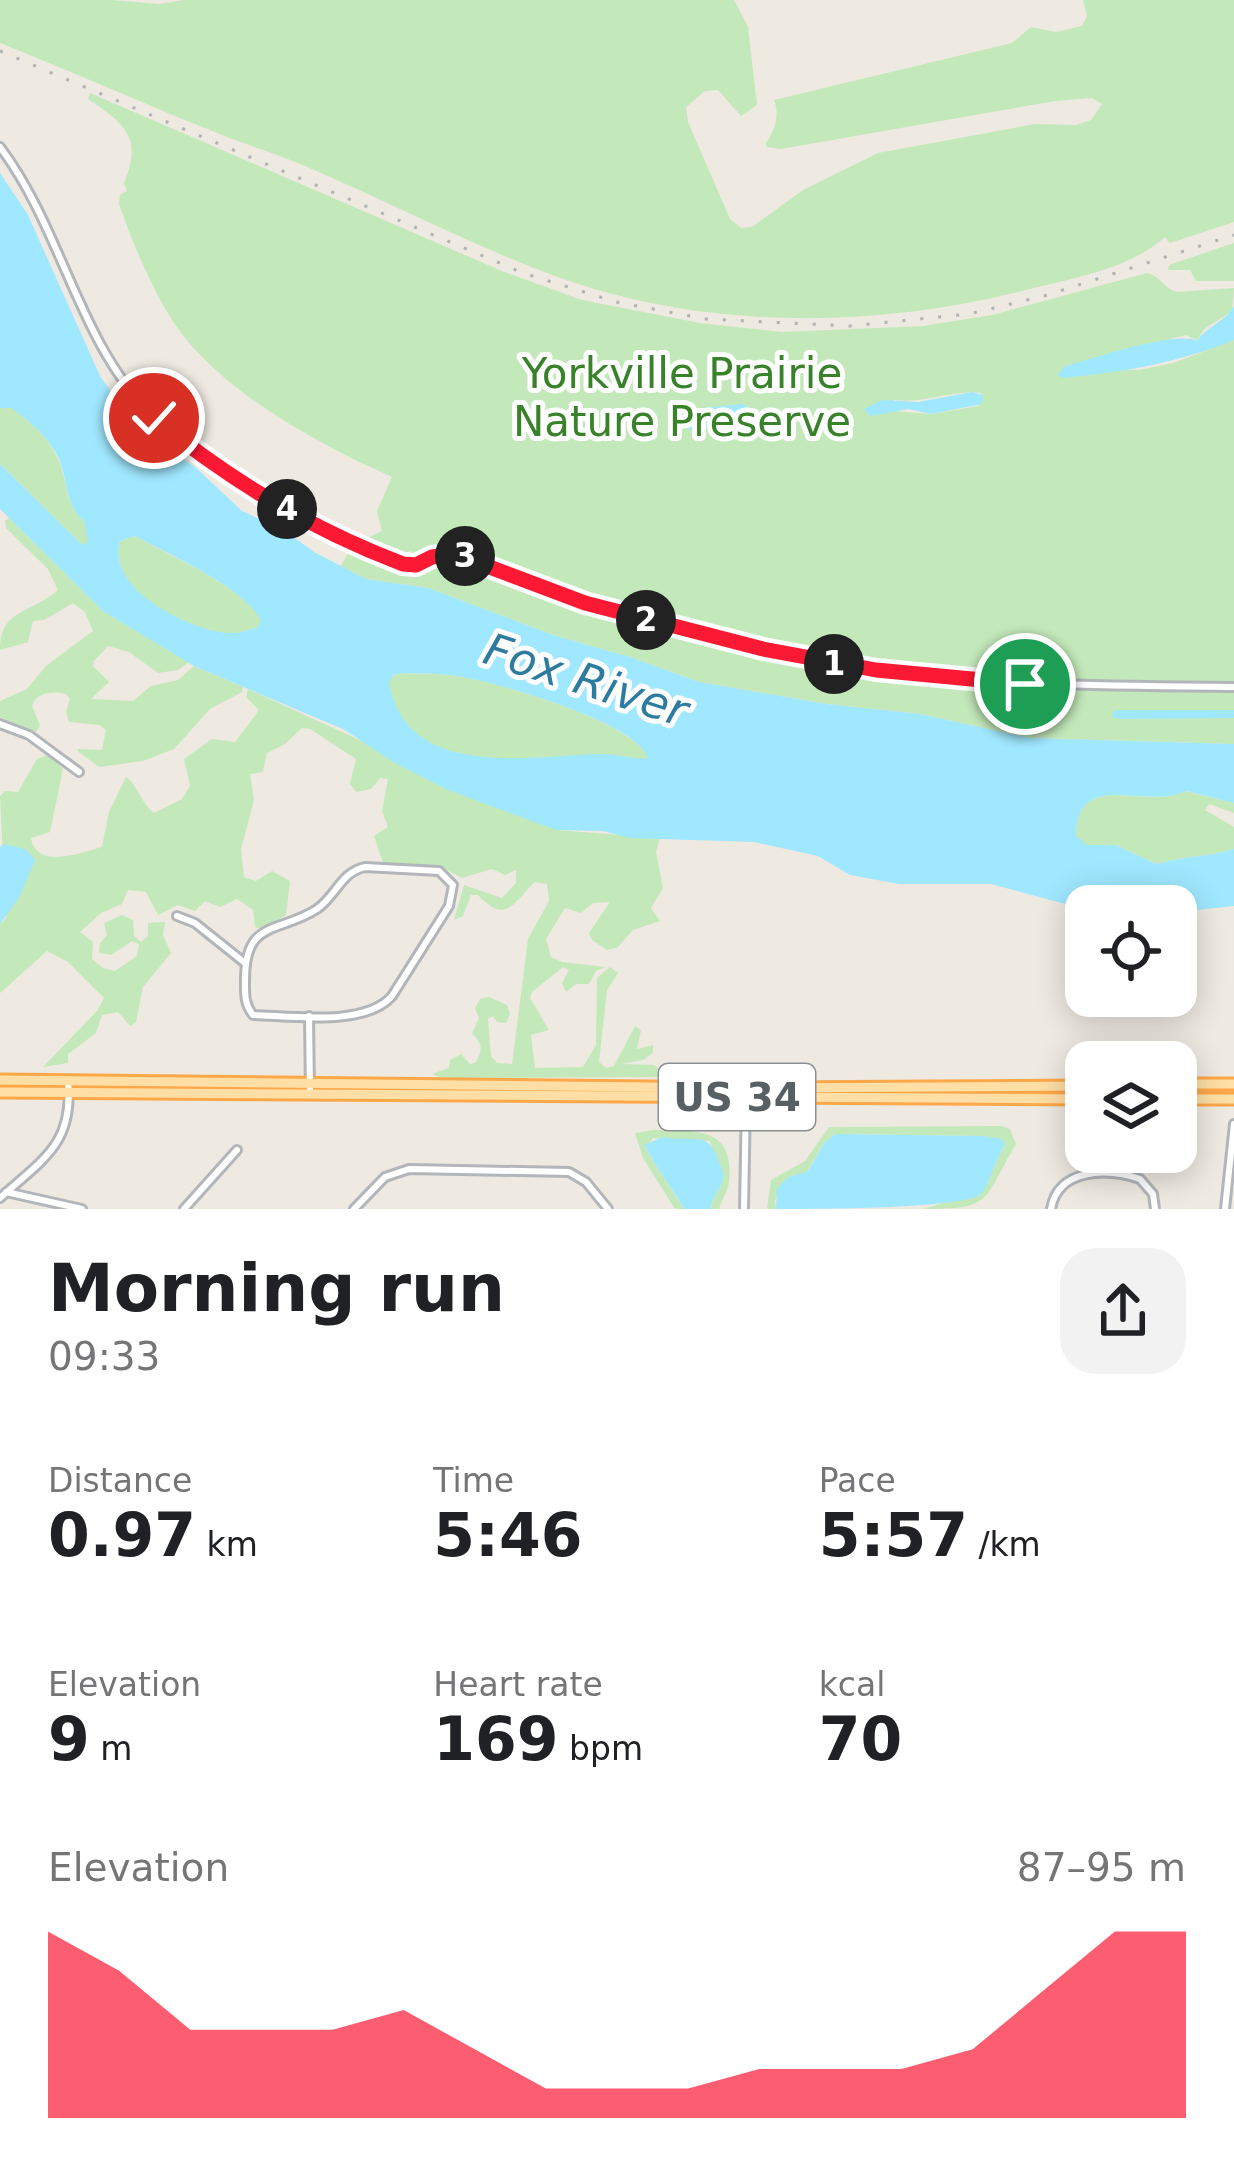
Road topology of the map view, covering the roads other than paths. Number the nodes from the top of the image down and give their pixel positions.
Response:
1 (0, 147) edge
2 (1234, 687) edge
3 (0, 724) edge
4 (79, 772) dead end
5 (177, 916) dead end
6 (245, 963) junction
7 (309, 1016) junction
8 (0, 1080) edge
9 (68, 1081) junction
10 (1197, 1084) edge
11 (1234, 1084) edge
12 (1065, 1086) edge
13 (310, 1088) junction
14 (0, 1092) edge
15 (69, 1093) junction
16 (746, 1093) junction
17 (1065, 1099) edge
18 (1197, 1099) edge
19 (1234, 1099) edge
20 (1234, 1124) edge
21 (237, 1150) dead end
22 (1232, 1161) edge
23 (3, 1195) edge
24 (82, 1209) edge
25 (184, 1209) edge
26 (354, 1209) edge
27 (608, 1209) edge
28 (744, 1209) edge
29 (1051, 1209) edge
30 (1155, 1209) edge
31 (1225, 1209) edge

1 - 2 street
3 - 4 street
5 - 6 street
6 - 7 street
6 - 7 street
7 - 13 street
8 - 9 main road, US 34
9 - 13 main road, US 34
9 - 15 street
10 - 11 main road
12 - 16 main road, US 34
13 - 15 main road, US 34
13 - 16 main road, US 34
13 - 16 main road, US 34
14 - 15 main road, US 34
15 - 23 street
16 - 17 main road, US 34
16 - 28 street
18 - 19 main road
20 - 22 street
21 - 25 street
22 - 31 street
23 - 24 street
26 - 27 street
29 - 30 street

